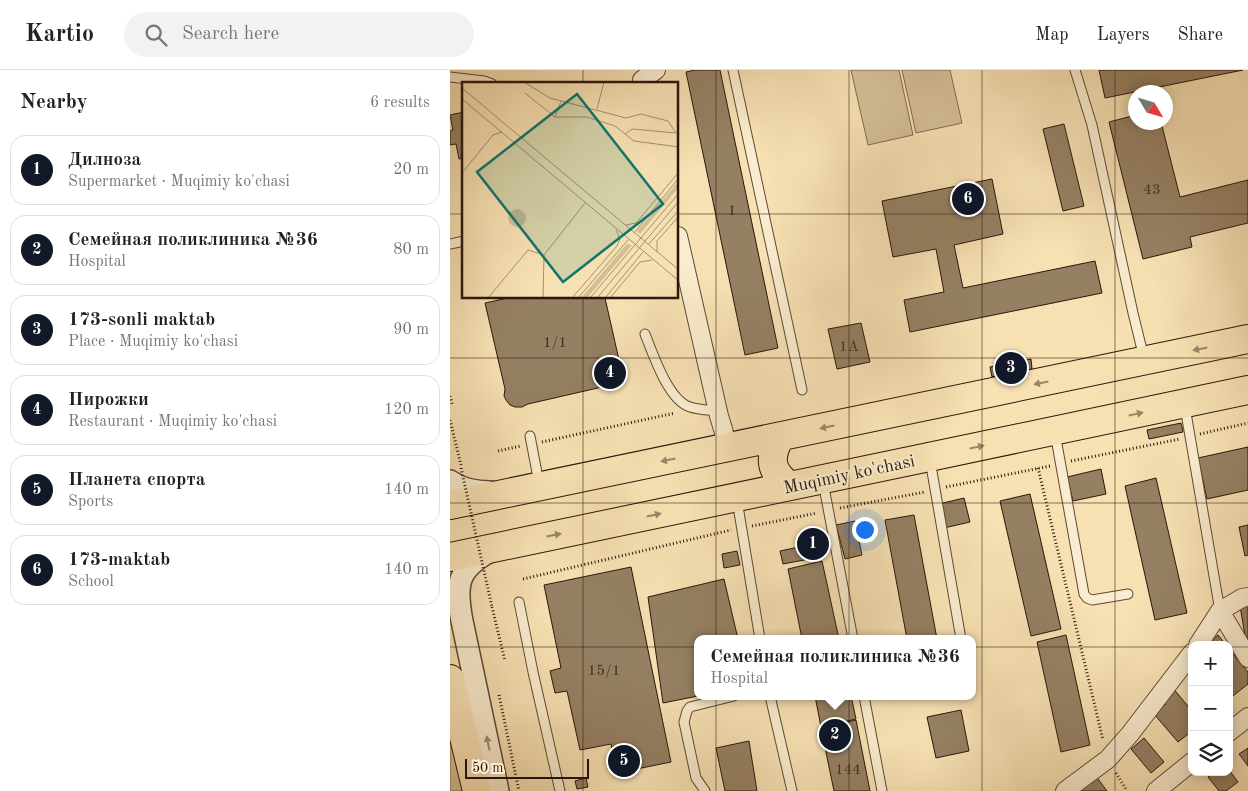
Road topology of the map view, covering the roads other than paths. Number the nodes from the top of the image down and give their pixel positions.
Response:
1 (733, 70) edge
2 (1075, 70) edge
3 (450, 77) edge
4 (487, 82) edge
5 (679, 240) edge
6 (645, 334) dead end
7 (1248, 339) edge
8 (1144, 360) junction
9 (802, 390) dead end
10 (1248, 390) edge
11 (1185, 404) junction
12 (718, 412) junction
13 (1054, 431) junction
14 (781, 436) junction
15 (531, 440) road end
16 (727, 447) junction
17 (929, 458) junction
18 (456, 475) edge
19 (822, 480) junction
20 (790, 486) junction
21 (527, 489) junction
22 (737, 497) junction
23 (450, 505) edge
24 (506, 545) junction
25 (450, 557) edge
26 (1128, 594) dead end
27 (1248, 597) edge
28 (519, 602) dead end
29 (1220, 611) junction
30 (759, 635) edge
31 (852, 635) edge
32 (960, 635) edge
33 (1201, 641) edge
34 (1248, 658) edge
35 (1188, 659) edge
36 (450, 679) edge
37 (718, 700) edge
38 (771, 700) edge
39 (865, 700) edge
40 (1248, 717) edge
41 (1230, 731) edge
42 (1188, 765) edge
43 (477, 791) edge
44 (498, 791) edge
45 (560, 791) edge
46 (705, 791) edge
47 (792, 791) edge
48 (882, 791) edge
49 (1065, 791) edge
50 (1156, 791) edge

1 - 9 lane
2 - 8 lane
3 - 4 lane
5 - 12 street
6 - 12 lane
7 -> 8 main road
8 -> 14 main road
10 - 11 main road, Muqimiy ko'chasi
13 -> 11 main road, Muqimiy ko'chasi
11 - 29 lane
12 - 16 street
17 -> 13 main road, Muqimiy ko'chasi
13 - 26 lane
14 - 16 main road
14 - 20 main road
15 - 21 lane
16 -> 21 main road
17 - 19 main road, Muqimiy ko'chasi
17 - 32 lane
18 - 21 street
19 - 20 main road, Muqimiy ko'chasi
19 - 31 lane
20 - 22 main road, Muqimiy ko'chasi
21 - 23 main road
24 -> 22 main road, Muqimiy ko'chasi
22 - 30 lane
24 - 25 main road, Muqimiy ko'chasi
44 -> 24 street
27 - 29 street
28 - 45 lane
29 - 33 street
29 - 34 street
35 - 49 street
36 - 43 main road
37 - 46 lane
38 - 47 lane
39 - 48 lane
40 - 41 street
42 - 50 street

